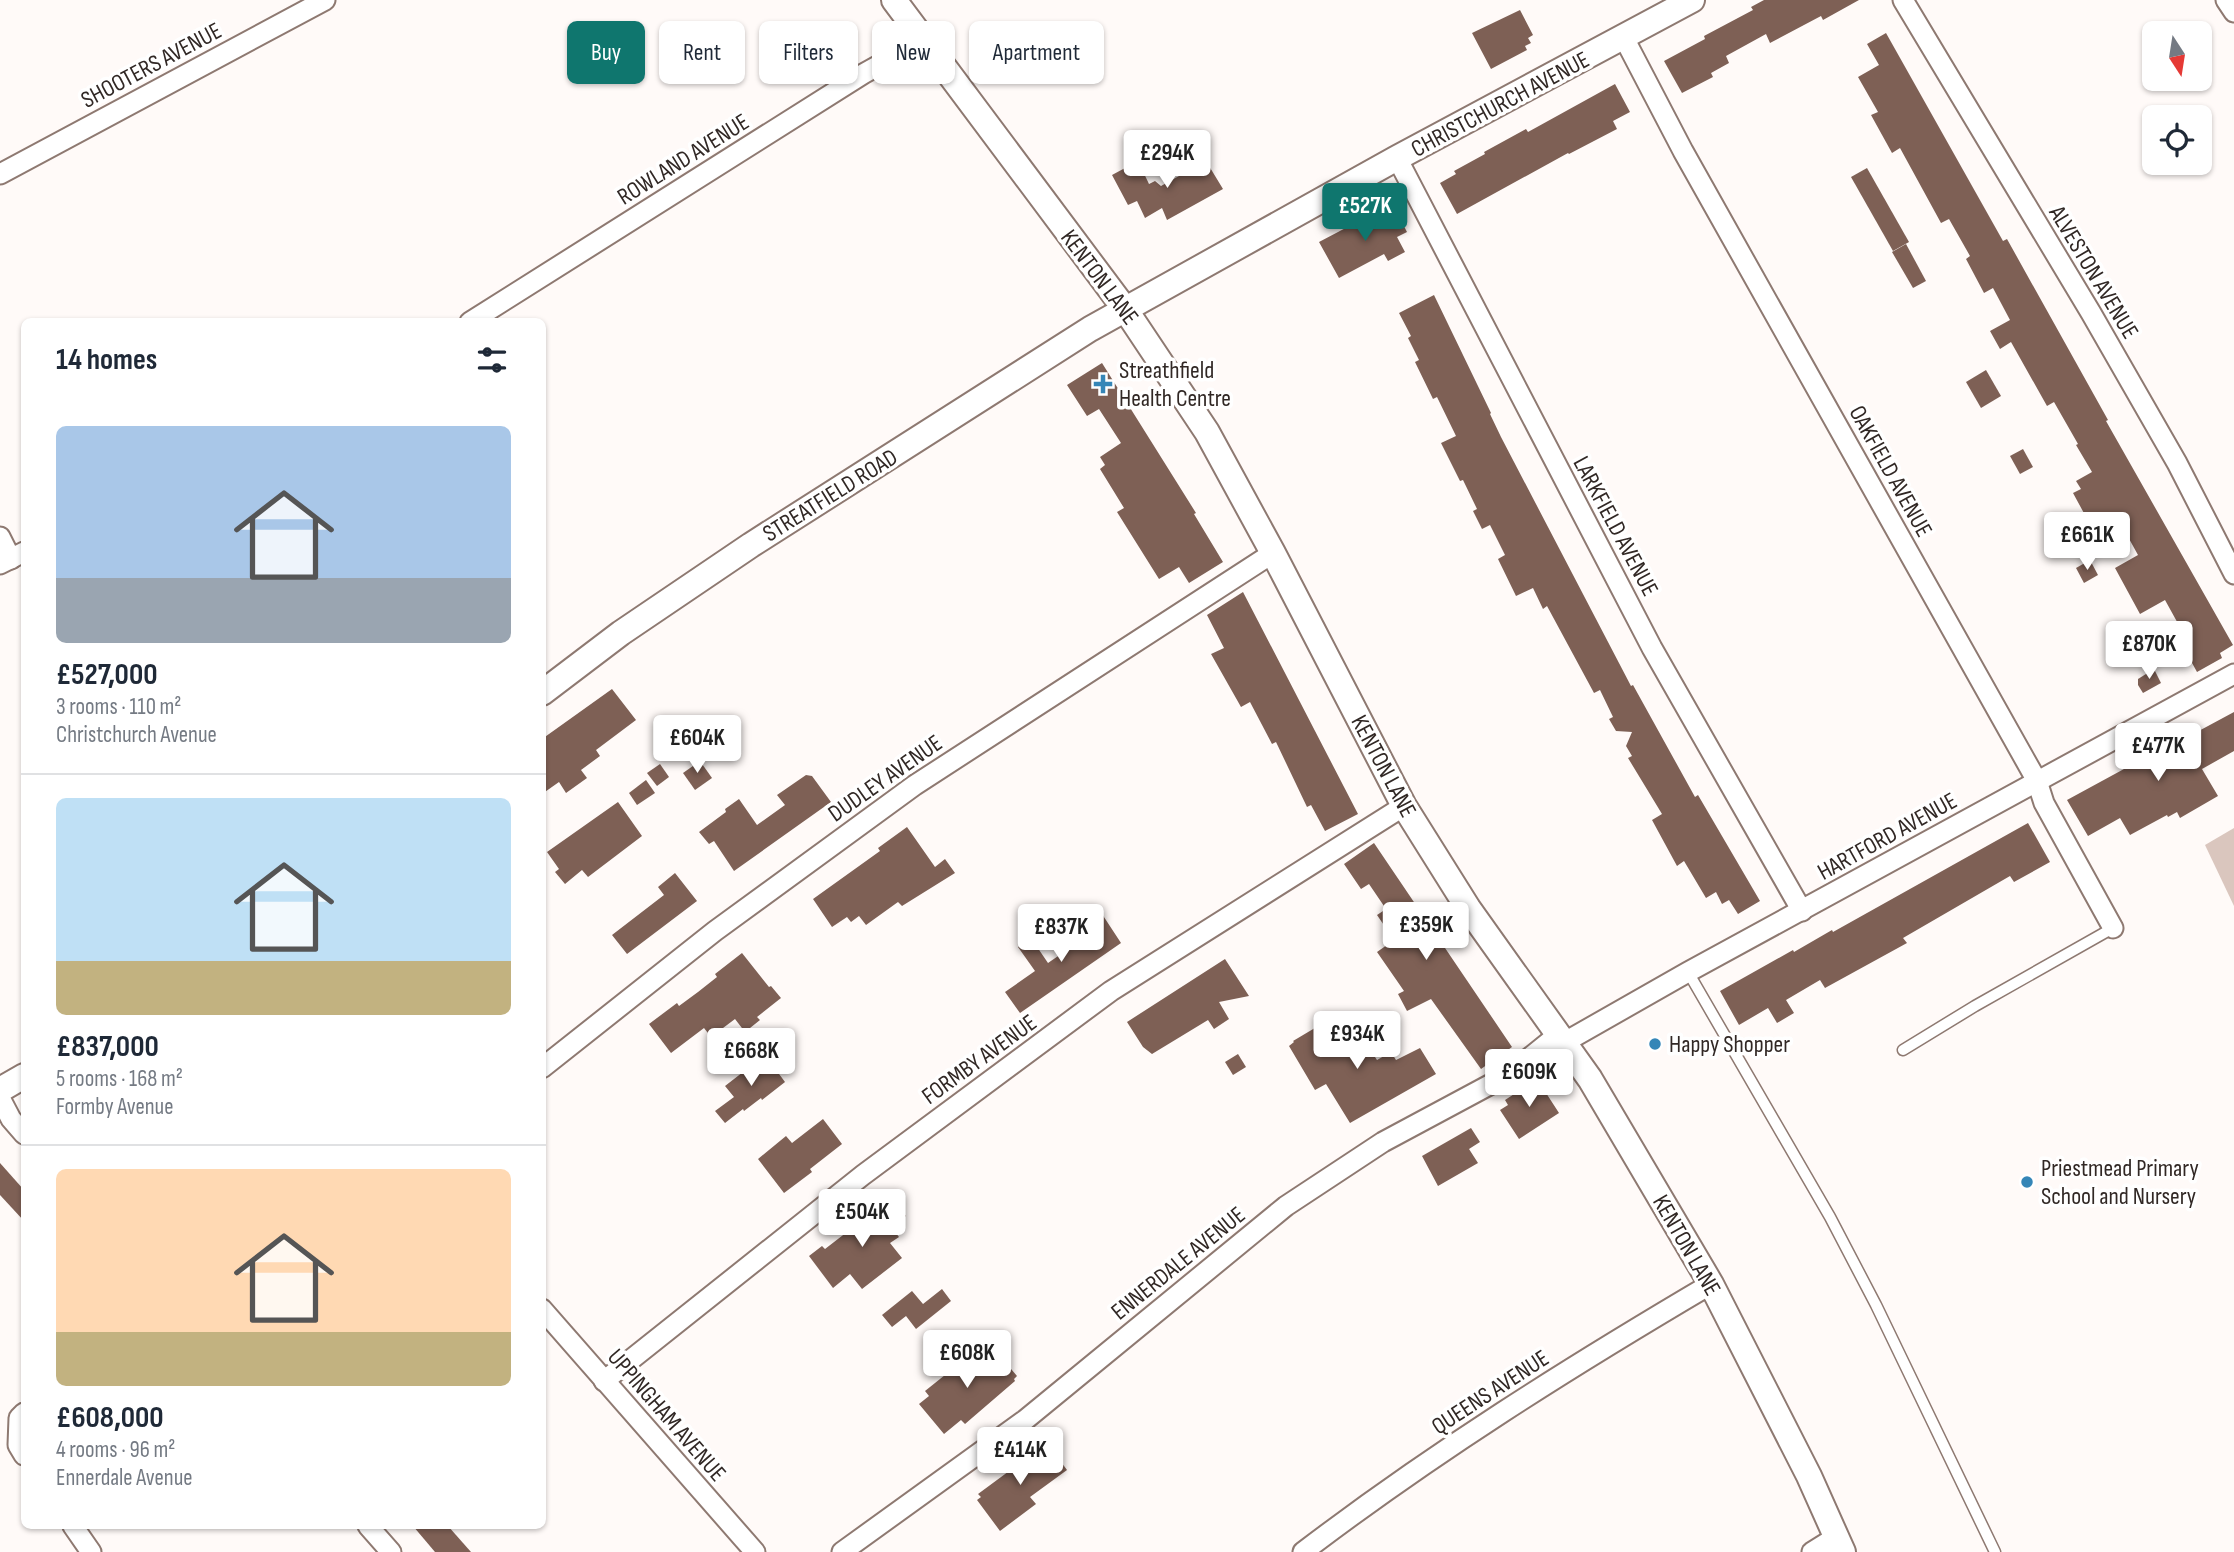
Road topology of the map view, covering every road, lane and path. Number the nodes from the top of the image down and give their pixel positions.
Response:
1 (325, 0) edge
2 (894, 0) edge
3 (1692, 0) edge
4 (1903, 0) edge
5 (2226, 0) edge
6 (2234, 12) edge
7 (910, 21) edge
8 (1624, 38) junction
9 (872, 70) edge
10 (955, 81) edge
11 (1397, 158) junction
12 (0, 174) edge
13 (1125, 309) junction
14 (476, 318) edge
15 (0, 537) edge
16 (1273, 553) junction
17 (12, 558) edge
18 (2234, 574) edge
19 (2234, 674) edge
20 (546, 690) edge
21 (2037, 781) junction
22 (1404, 806) junction
23 (1802, 911) junction
24 (2113, 928) joint
25 (1688, 972) junction
26 (1562, 1038) junction
27 (1903, 1049) dead end
28 (546, 1065) edge
29 (21, 1078) edge
30 (0, 1090) edge
31 (0, 1098) edge
32 (21, 1131) edge
33 (1711, 1284) junction
34 (546, 1314) edge
35 (604, 1381) junction
36 (21, 1416) edge
37 (21, 1450) edge
38 (75, 1529) edge
39 (371, 1529) edge
40 (1840, 1544) edge
41 (91, 1552) edge
42 (391, 1552) edge
43 (755, 1552) edge
44 (842, 1552) edge
45 (1303, 1552) edge
46 (1812, 1552) edge
47 (1995, 1552) edge

1 - 12 street, SHOOTERS AVENUE
2 - 7 street, KENTON LANE
3 - 8 street, CHRISTCHURCH AVENUE
4 - 18 street, ALVESTON AVENUE
5 - 6 street
8 - 11 street, CHRISTCHURCH AVENUE
8 - 21 street, OAKFIELD AVENUE
9 - 14 street, ROWLAND AVENUE
10 - 13 street, KENTON LANE
11 - 13 street, CHRISTCHURCH AVENUE
11 - 23 street, LARKFIELD AVENUE
13 - 16 street, KENTON LANE
13 - 20 street, STREATFIELD ROAD
15 - 17 street
16 - 22 street, KENTON LANE
16 - 28 street, DUDLEY AVENUE
19 - 21 street, HARTFORD AVENUE
21 - 23 street, HARTFORD AVENUE
21 - 24 street, OAKFIELD AVENUE
22 - 26 street, KENTON LANE
22 - 35 street, FORMBY AVENUE
23 - 25 street, HARTFORD AVENUE
24 - 27 lane
25 - 26 street, HARTFORD AVENUE
25 - 47 lane
26 - 33 street, KENTON LANE
26 - 44 street, ENNERDALE AVENUE
29 - 30 street
31 - 32 street
33 - 40 street, KENTON LANE
33 - 45 street, QUEENS AVENUE
34 - 35 street, UPPINGHAM AVENUE
35 - 43 street, UPPINGHAM AVENUE
36 - 37 street
38 - 41 street
39 - 42 street
40 - 46 street

